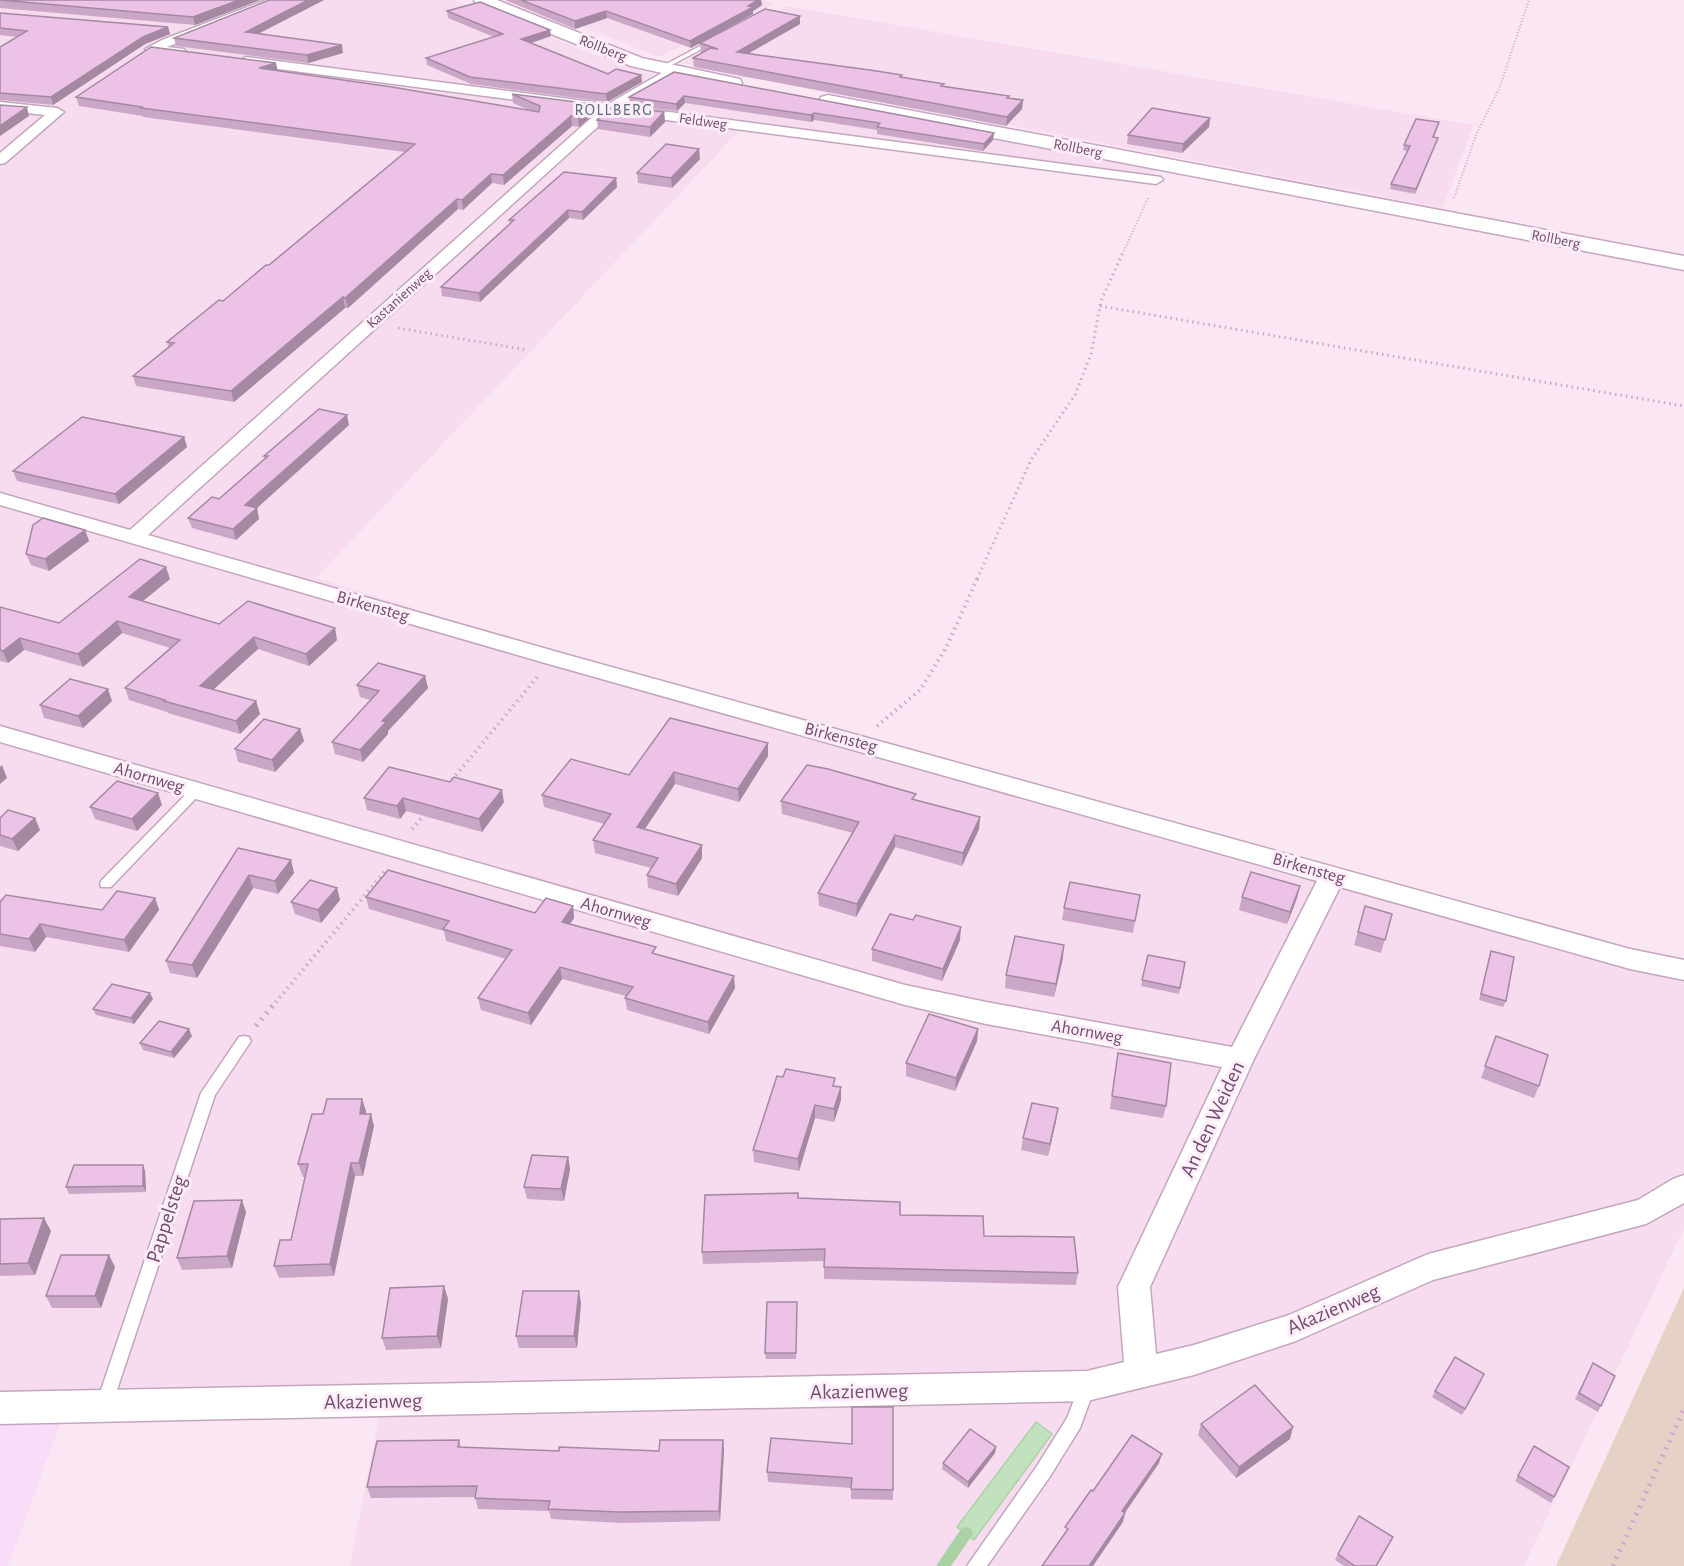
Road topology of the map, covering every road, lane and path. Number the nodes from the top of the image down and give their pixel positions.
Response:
1 (277, 0) edge
2 (482, 0) edge
3 (1529, 0) edge
4 (170, 28) edge
5 (193, 30) junction
6 (724, 34) edge
7 (196, 55) edge
8 (230, 59) edge
9 (667, 70) junction
10 (754, 87) edge
11 (812, 98) edge
12 (0, 106) edge
13 (611, 108) junction
14 (0, 160) edge
15 (1156, 180) joint
16 (1446, 218) junction
17 (1684, 263) edge
18 (1100, 306) junction
19 (1684, 406) edge
20 (0, 499) edge
21 (134, 537) junction
22 (0, 734) edge
23 (858, 742) junction
24 (196, 791) junction
25 (1333, 875) junction
26 (106, 884) dead end
27 (1684, 970) edge
28 (244, 1041) dead end
29 (1240, 1059) junction
30 (1684, 1188) edge
31 (1141, 1374) junction
32 (1087, 1386) junction
33 (104, 1405) junction
34 (0, 1408) edge
35 (1684, 1409) edge
36 (976, 1566) edge
37 (1613, 1566) edge

1 - 5 street
2 - 9 main road, Rollberg
3 - 16 path
4 - 5 street
5 - 7 street
6 - 9 lane
8 - 13 street, Feldweg
9 - 10 main road, Rollberg
9 - 13 street, Kastanienweg
11 - 16 main road, Rollberg
12 - 14 street
13 - 15 street, Feldweg
13 - 21 street, Kastanienweg
15 - 18 path
16 - 17 main road, Rollberg
18 - 19 path
18 - 23 path
20 - 21 street, Birkensteg
21 - 23 street, Birkensteg
22 - 24 street, Ahornweg
23 - 25 street, Birkensteg
24 - 26 lane
24 - 29 street, Ahornweg
25 - 27 street, Birkensteg
25 - 29 street, An den Weiden
28 - 33 lane, Pappelsteg
29 - 31 street, An den Weiden
30 - 31 street, Akazienweg
31 - 32 street, Akazienweg
32 - 33 street, Akazienweg
32 - 36 lane
33 - 34 street, Akazienweg
35 - 37 path

